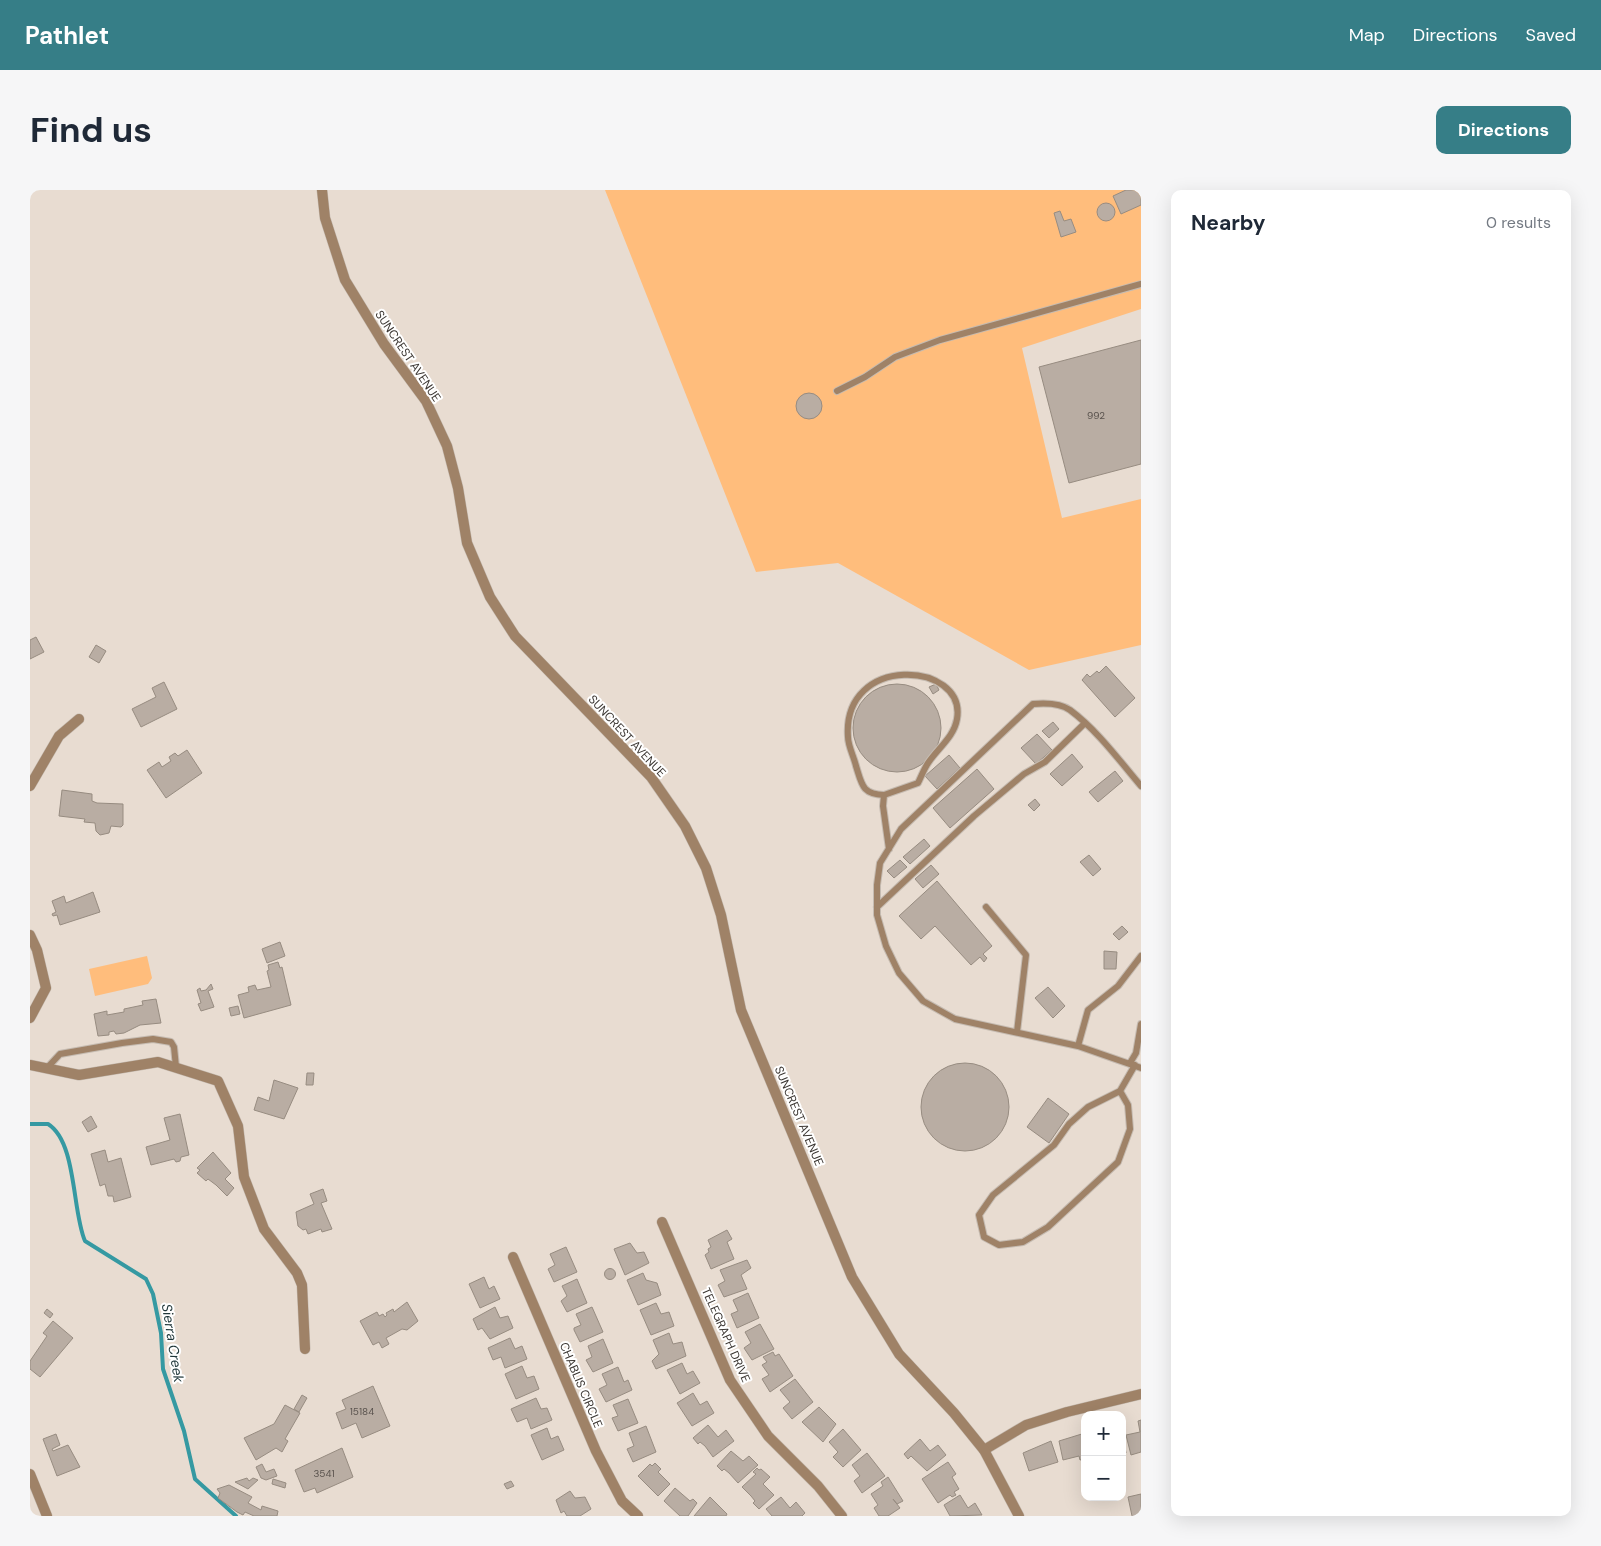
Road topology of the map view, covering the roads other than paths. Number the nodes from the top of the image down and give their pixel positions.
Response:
1 (322, 190) edge
2 (1141, 284) edge
3 (837, 391) dead end
4 (79, 719) dead end
5 (1084, 724) junction
6 (30, 786) edge
7 (1141, 786) edge
8 (884, 795) junction
9 (888, 849) junction
10 (877, 907) junction
11 (986, 907) dead end
12 (30, 935) edge
13 (1141, 956) edge
14 (30, 1018) edge
15 (1141, 1024) edge
16 (1017, 1032) junction
17 (1078, 1046) junction
18 (1138, 1052) edge
19 (30, 1064) edge
20 (1135, 1065) edge
21 (176, 1067) junction
22 (47, 1068) junction
23 (1120, 1090) junction
24 (662, 1222) dead end
25 (513, 1258) dead end
26 (305, 1349) dead end
27 (1141, 1394) edge
28 (984, 1450) junction
29 (30, 1474) edge
30 (33, 1492) edge
31 (47, 1516) edge
32 (638, 1516) edge
33 (842, 1516) edge
34 (1018, 1516) edge

1 - 28 street, SUNCREST AVENUE
2 - 3 lane
4 - 6 street
5 - 7 lane
5 - 9 lane
5 - 10 lane
8 - 8 lane
8 - 9 lane
9 - 10 lane
10 - 16 lane
11 - 16 lane
12 - 14 street
13 - 17 lane
15 - 18 lane
16 - 17 lane
17 - 20 lane
18 - 20 lane
19 - 22 street
20 - 23 lane
21 - 22 street
21 - 22 lane
21 - 26 street
23 - 23 lane
24 - 33 street, TELEGRAPH DRIVE
25 - 32 street, CHABLIS CIRCLE
27 - 28 street
28 - 34 street, SUNCREST AVENUE
29 - 30 street
30 - 31 street

